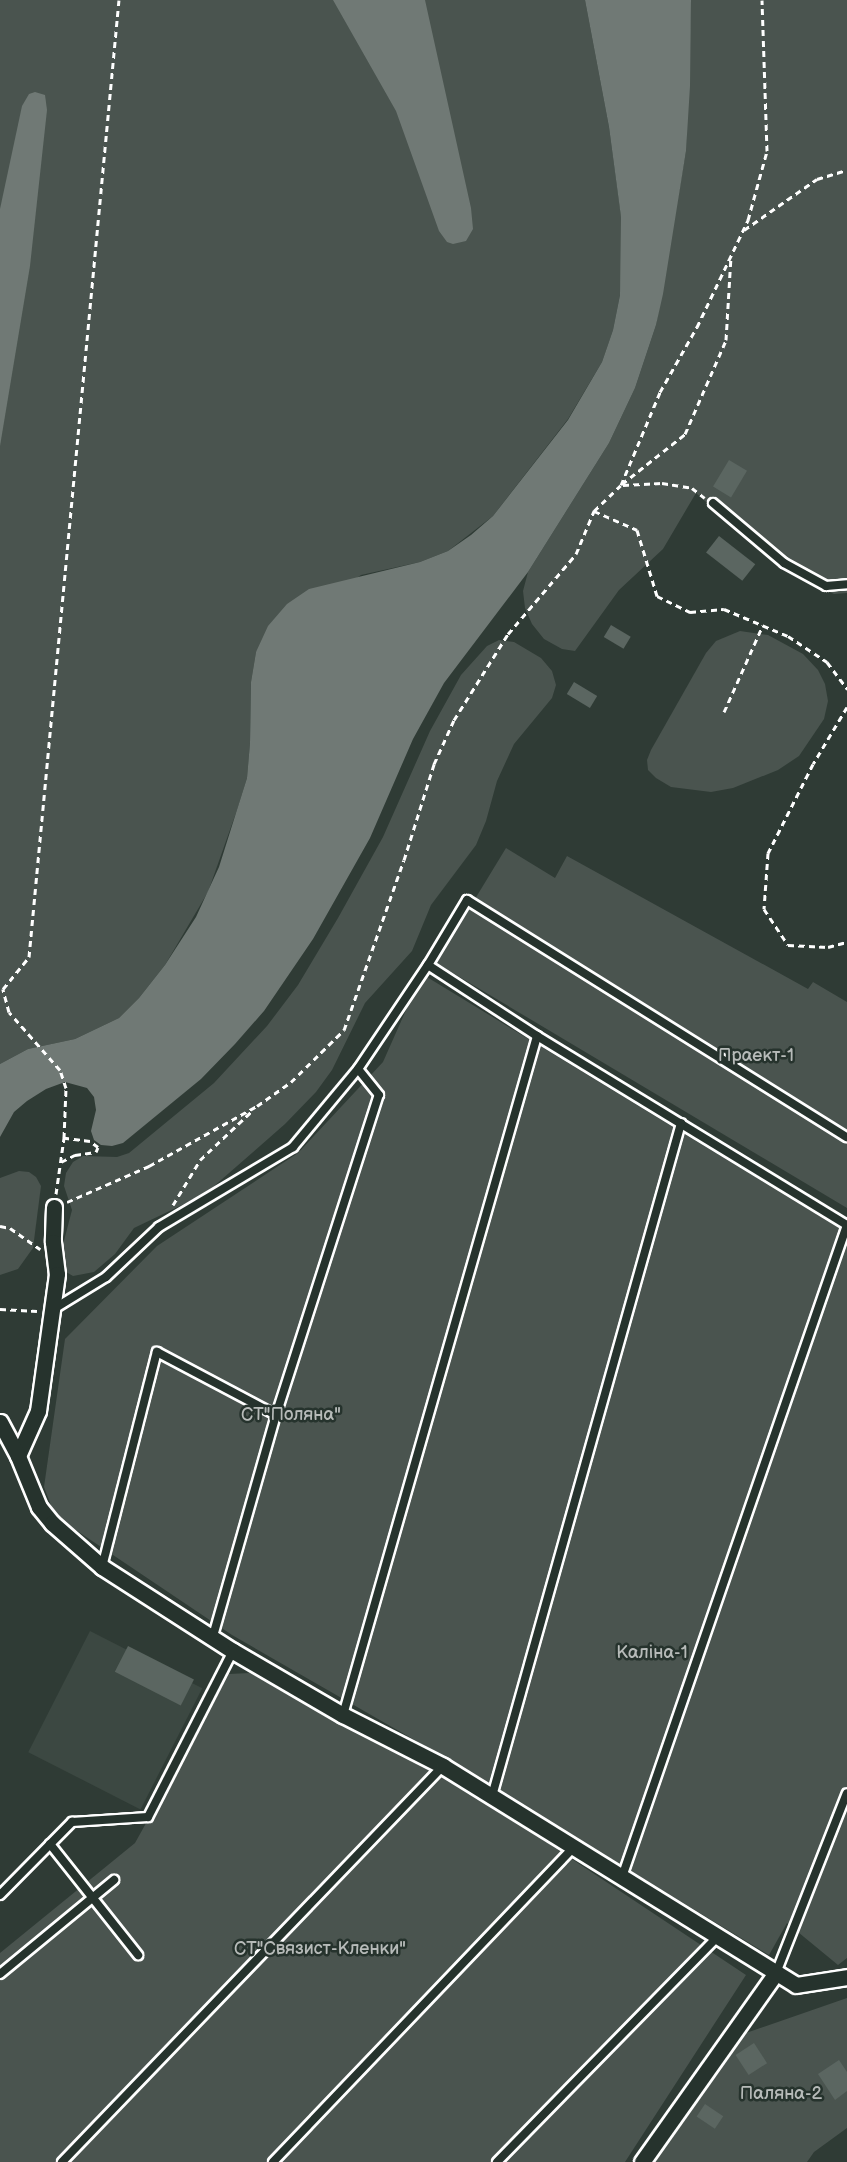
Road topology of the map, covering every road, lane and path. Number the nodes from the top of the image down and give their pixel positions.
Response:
1 (118, 0) edge
2 (762, 0) edge
3 (847, 170) edge
4 (743, 231) junction
5 (732, 254) junction
6 (621, 485) junction
7 (712, 503) joint
8 (594, 511) junction
9 (847, 584) edge
10 (763, 625) junction
11 (847, 689) edge
12 (847, 707) edge
13 (723, 712) dead end
14 (847, 942) edge
15 (428, 965) junction
16 (1, 988) edge
17 (537, 1036) junction
18 (358, 1069) junction
19 (257, 1106) junction
20 (681, 1123) junction
21 (847, 1137) edge
22 (64, 1138) junction
23 (61, 1162) junction
24 (54, 1207) junction
25 (847, 1225) edge
26 (0, 1226) edge
27 (159, 1227) junction
28 (57, 1265) junction
29 (0, 1309) edge
30 (51, 1311) junction
31 (276, 1415) junction
32 (2, 1429) edge
33 (18, 1456) junction
34 (102, 1567) junction
35 (213, 1636) junction
36 (233, 1651) junction
37 (343, 1715) junction
38 (443, 1766) junction
39 (847, 1793) edge
40 (492, 1796) junction
41 (50, 1844) junction
42 (574, 1847) junction
43 (622, 1877) junction
44 (114, 1880) dead end
45 (0, 1895) edge
46 (92, 1898) junction
47 (717, 1937) junction
48 (138, 1954) dead end
49 (776, 1973) junction
50 (0, 1974) edge
51 (847, 1977) edge
52 (62, 2162) edge
53 (273, 2162) edge
54 (497, 2162) edge
55 (642, 2162) edge

1 - 16 path
2 - 4 path
3 - 4 path
4 - 5 path
5 - 6 path
5 - 6 path
6 - 7 path
6 - 8 path
7 - 9 lane
8 - 10 path
8 - 19 path
10 - 11 path
10 - 13 path
12 - 14 path
15 - 17 lane
15 - 18 lane
15 - 21 lane
16 - 22 path
17 - 20 lane
17 - 37 lane
18 - 27 lane
18 - 31 lane
19 - 24 path
19 - 27 path
20 - 25 lane
20 - 40 lane
22 - 23 path
22 - 23 path
23 - 24 path
24 - 28 street
25 - 43 lane
26 - 28 path
27 - 30 lane
28 - 30 street
29 - 30 path
30 - 33 street
31 - 34 lane
31 - 35 lane
32 - 33 street
33 - 34 street
34 - 35 street
35 - 36 street
36 - 37 street
36 - 41 lane
37 - 38 street
38 - 40 street
38 - 52 lane
39 - 49 lane
40 - 42 street
41 - 45 lane
41 - 46 lane
42 - 43 street
42 - 53 lane
43 - 47 street
44 - 46 lane
46 - 48 lane
46 - 50 lane
47 - 49 street
47 - 54 lane
49 - 51 street
49 - 55 street

